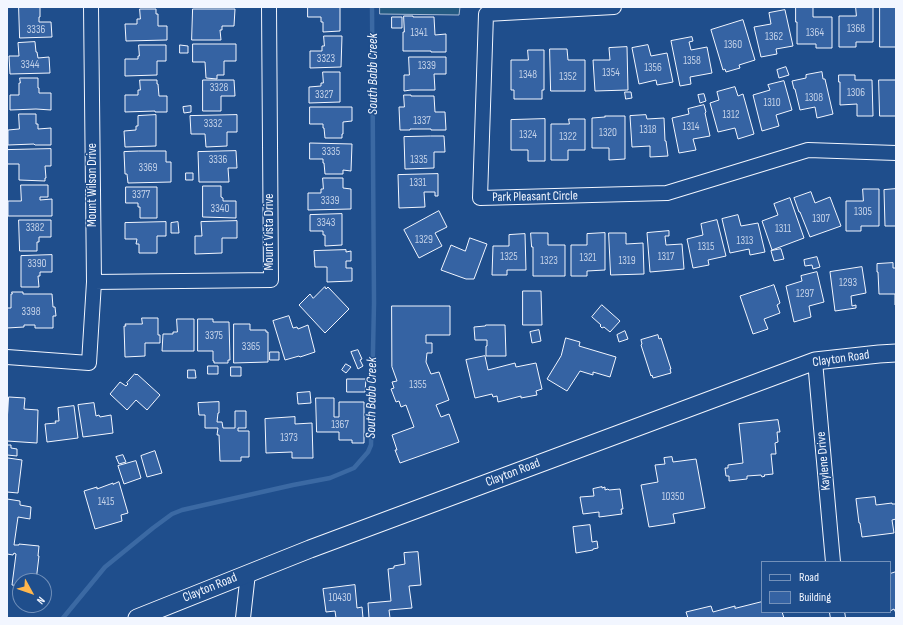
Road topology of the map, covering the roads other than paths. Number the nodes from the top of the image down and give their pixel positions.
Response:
1 (91, 7) edge
2 (269, 7) edge
3 (614, 7) edge
4 (896, 153) edge
5 (94, 282) junction
6 (896, 353) edge
7 (7, 357) edge
8 (815, 361) junction
9 (833, 561) edge
10 (248, 573) junction
11 (137, 618) edge
12 (243, 618) edge

1 - 5 street, Mount Wilson Drive
2 - 5 street, Mount Vista Drive
3 - 4 street, Park Pleasant Circle
5 - 7 street, Mount Wilson Drive
6 - 8 street, Clayton Road
8 - 9 street, Kaylene Drive
8 - 10 street, Clayton Road
10 - 11 street, Clayton Road
10 - 12 street

